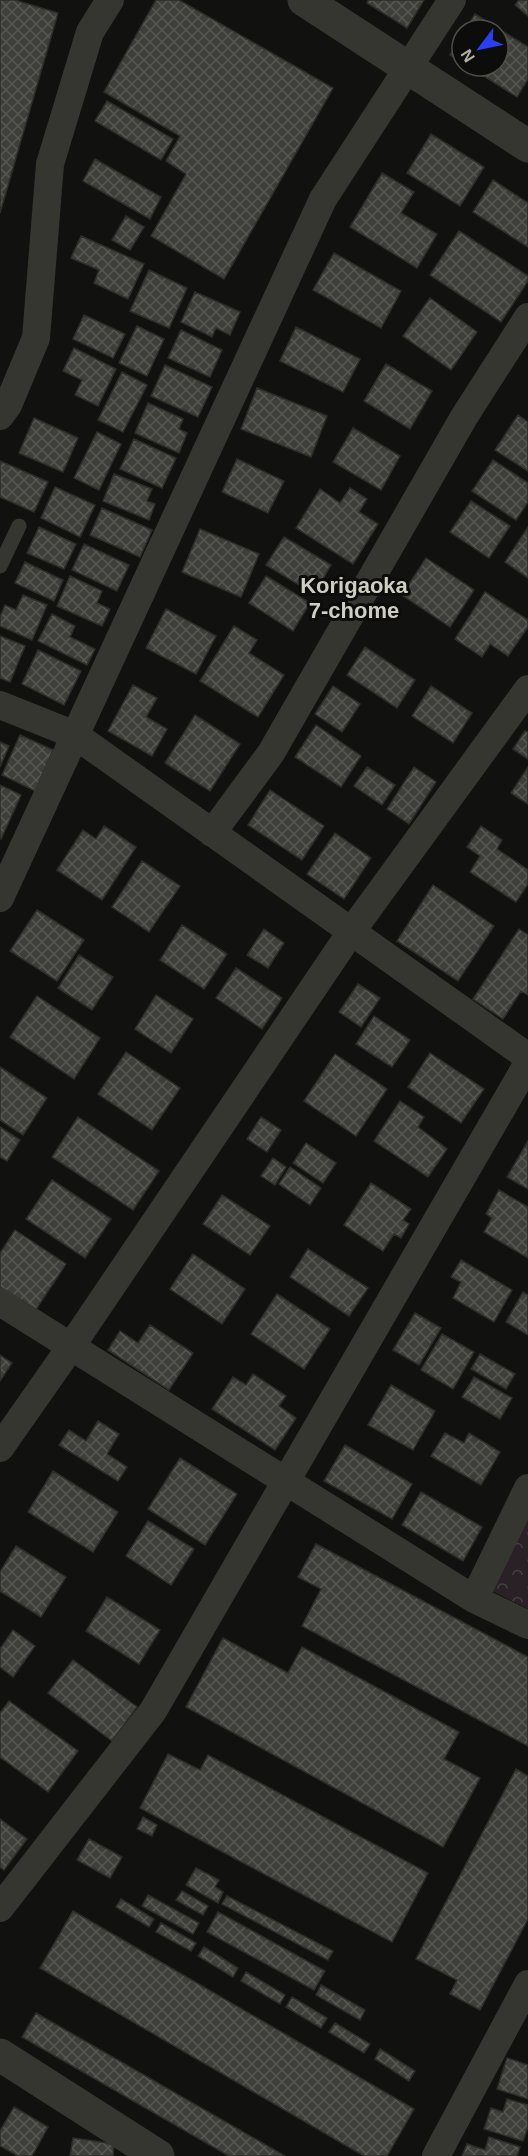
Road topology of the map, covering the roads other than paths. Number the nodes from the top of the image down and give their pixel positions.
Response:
1 (110, 0) edge
2 (304, 0) edge
3 (452, 0) edge
4 (409, 67) junction
5 (528, 147) edge
6 (528, 316) edge
7 (0, 416) edge
8 (19, 526) dead end
9 (0, 566) edge
10 (528, 689) edge
11 (0, 705) edge
12 (75, 735) junction
13 (212, 833) junction
14 (0, 898) edge
15 (351, 932) junction
16 (528, 1057) edge
17 (528, 1063) edge
18 (0, 1302) edge
19 (70, 1348) junction
20 (0, 1448) edge
21 (287, 1482) junction
22 (528, 1488) edge
23 (474, 1599) junction
24 (528, 1625) edge
25 (0, 1908) edge
26 (528, 1984) edge
27 (516, 2033) edge
28 (0, 2055) edge
29 (158, 2156) edge
30 (436, 2156) edge

1 - 7 street
2 - 4 street
3 - 4 street
4 - 5 street
4 - 12 street
6 - 13 street
8 - 9 lane
10 - 15 street
11 - 12 street
12 - 13 street
12 - 14 street
13 - 15 street
15 - 16 street
15 - 19 street
17 - 21 street
18 - 19 street
19 - 20 street
19 - 21 street
21 - 23 street
21 - 25 street
22 - 23 street
23 - 24 street
26 - 27 street
27 - 30 street
28 - 29 street

